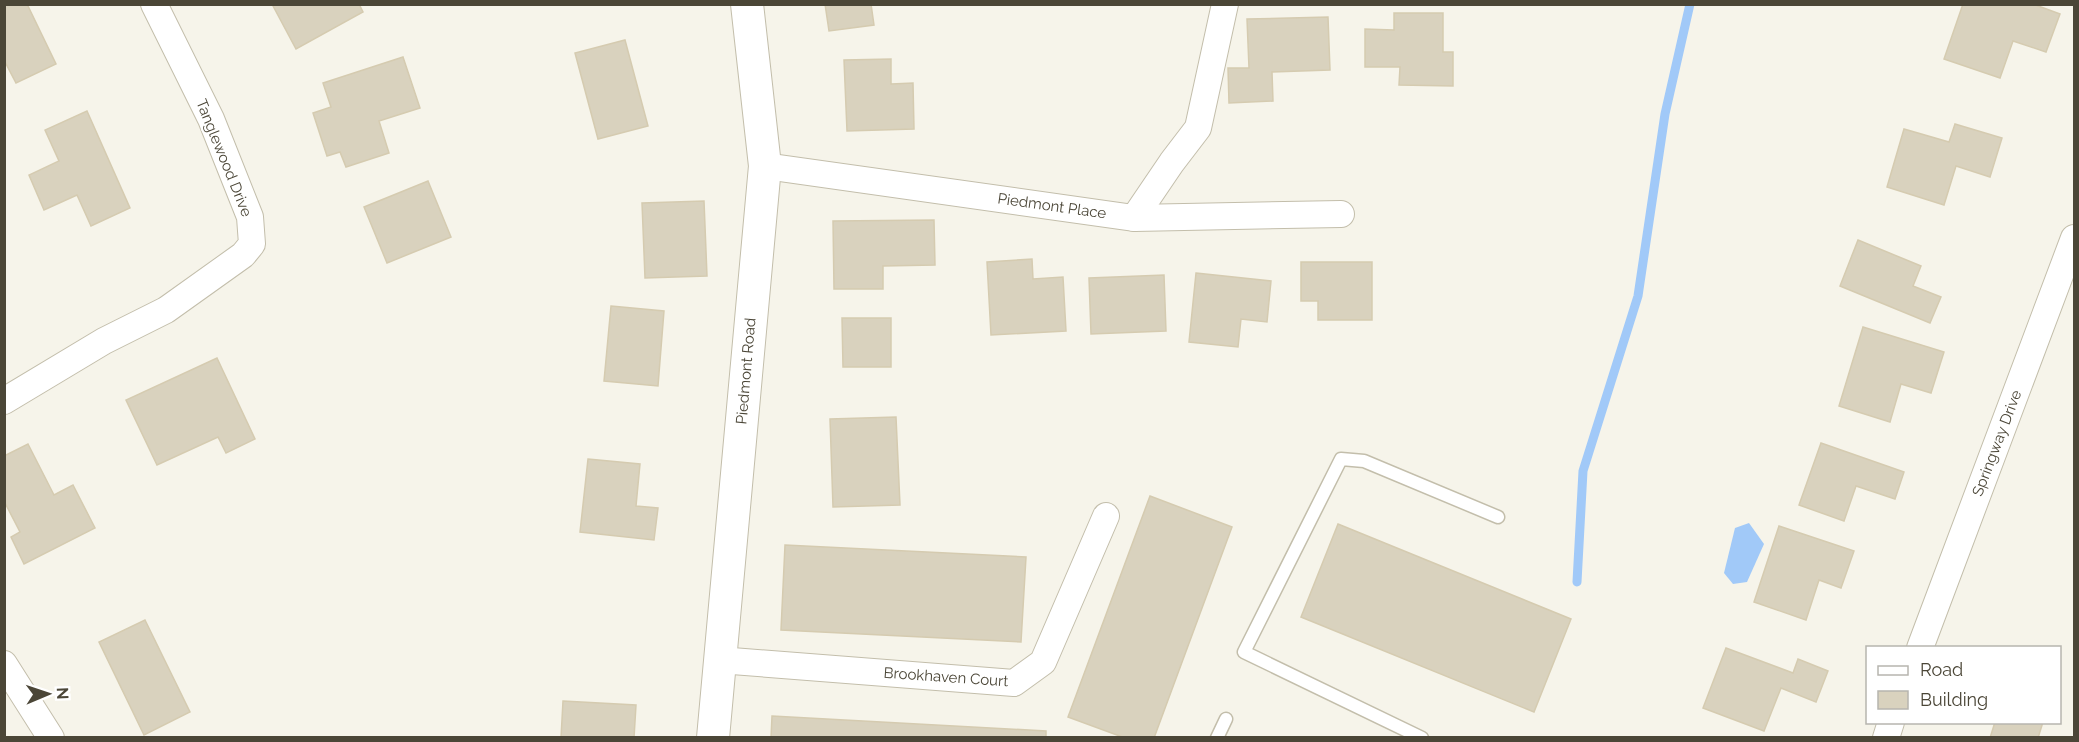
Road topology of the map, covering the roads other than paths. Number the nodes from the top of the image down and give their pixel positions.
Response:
1 (154, 4) edge
2 (747, 4) edge
3 (1225, 4) edge
4 (765, 166) junction
5 (1341, 214) dead end
6 (1134, 218) junction
7 (2074, 238) edge
8 (4, 401) edge
9 (1106, 516) dead end
10 (1498, 517) dead end
11 (1921, 646) edge
12 (719, 660) junction
13 (4, 664) edge
14 (1226, 719) dead end
15 (1892, 724) edge
16 (51, 738) edge
17 (713, 738) edge
18 (1217, 738) edge
19 (1422, 738) edge
20 (1886, 738) edge

1 - 8 street, Tanglewood Drive
2 - 4 street, Piedmont Road
3 - 6 street
4 - 6 street, Piedmont Place
4 - 12 street, Piedmont Road
5 - 6 street, Piedmont Place
7 - 11 street, Springway Drive
9 - 12 street, Brookhaven Court
10 - 19 lane
12 - 17 street, Piedmont Road
13 - 16 street
14 - 18 lane
15 - 20 street

